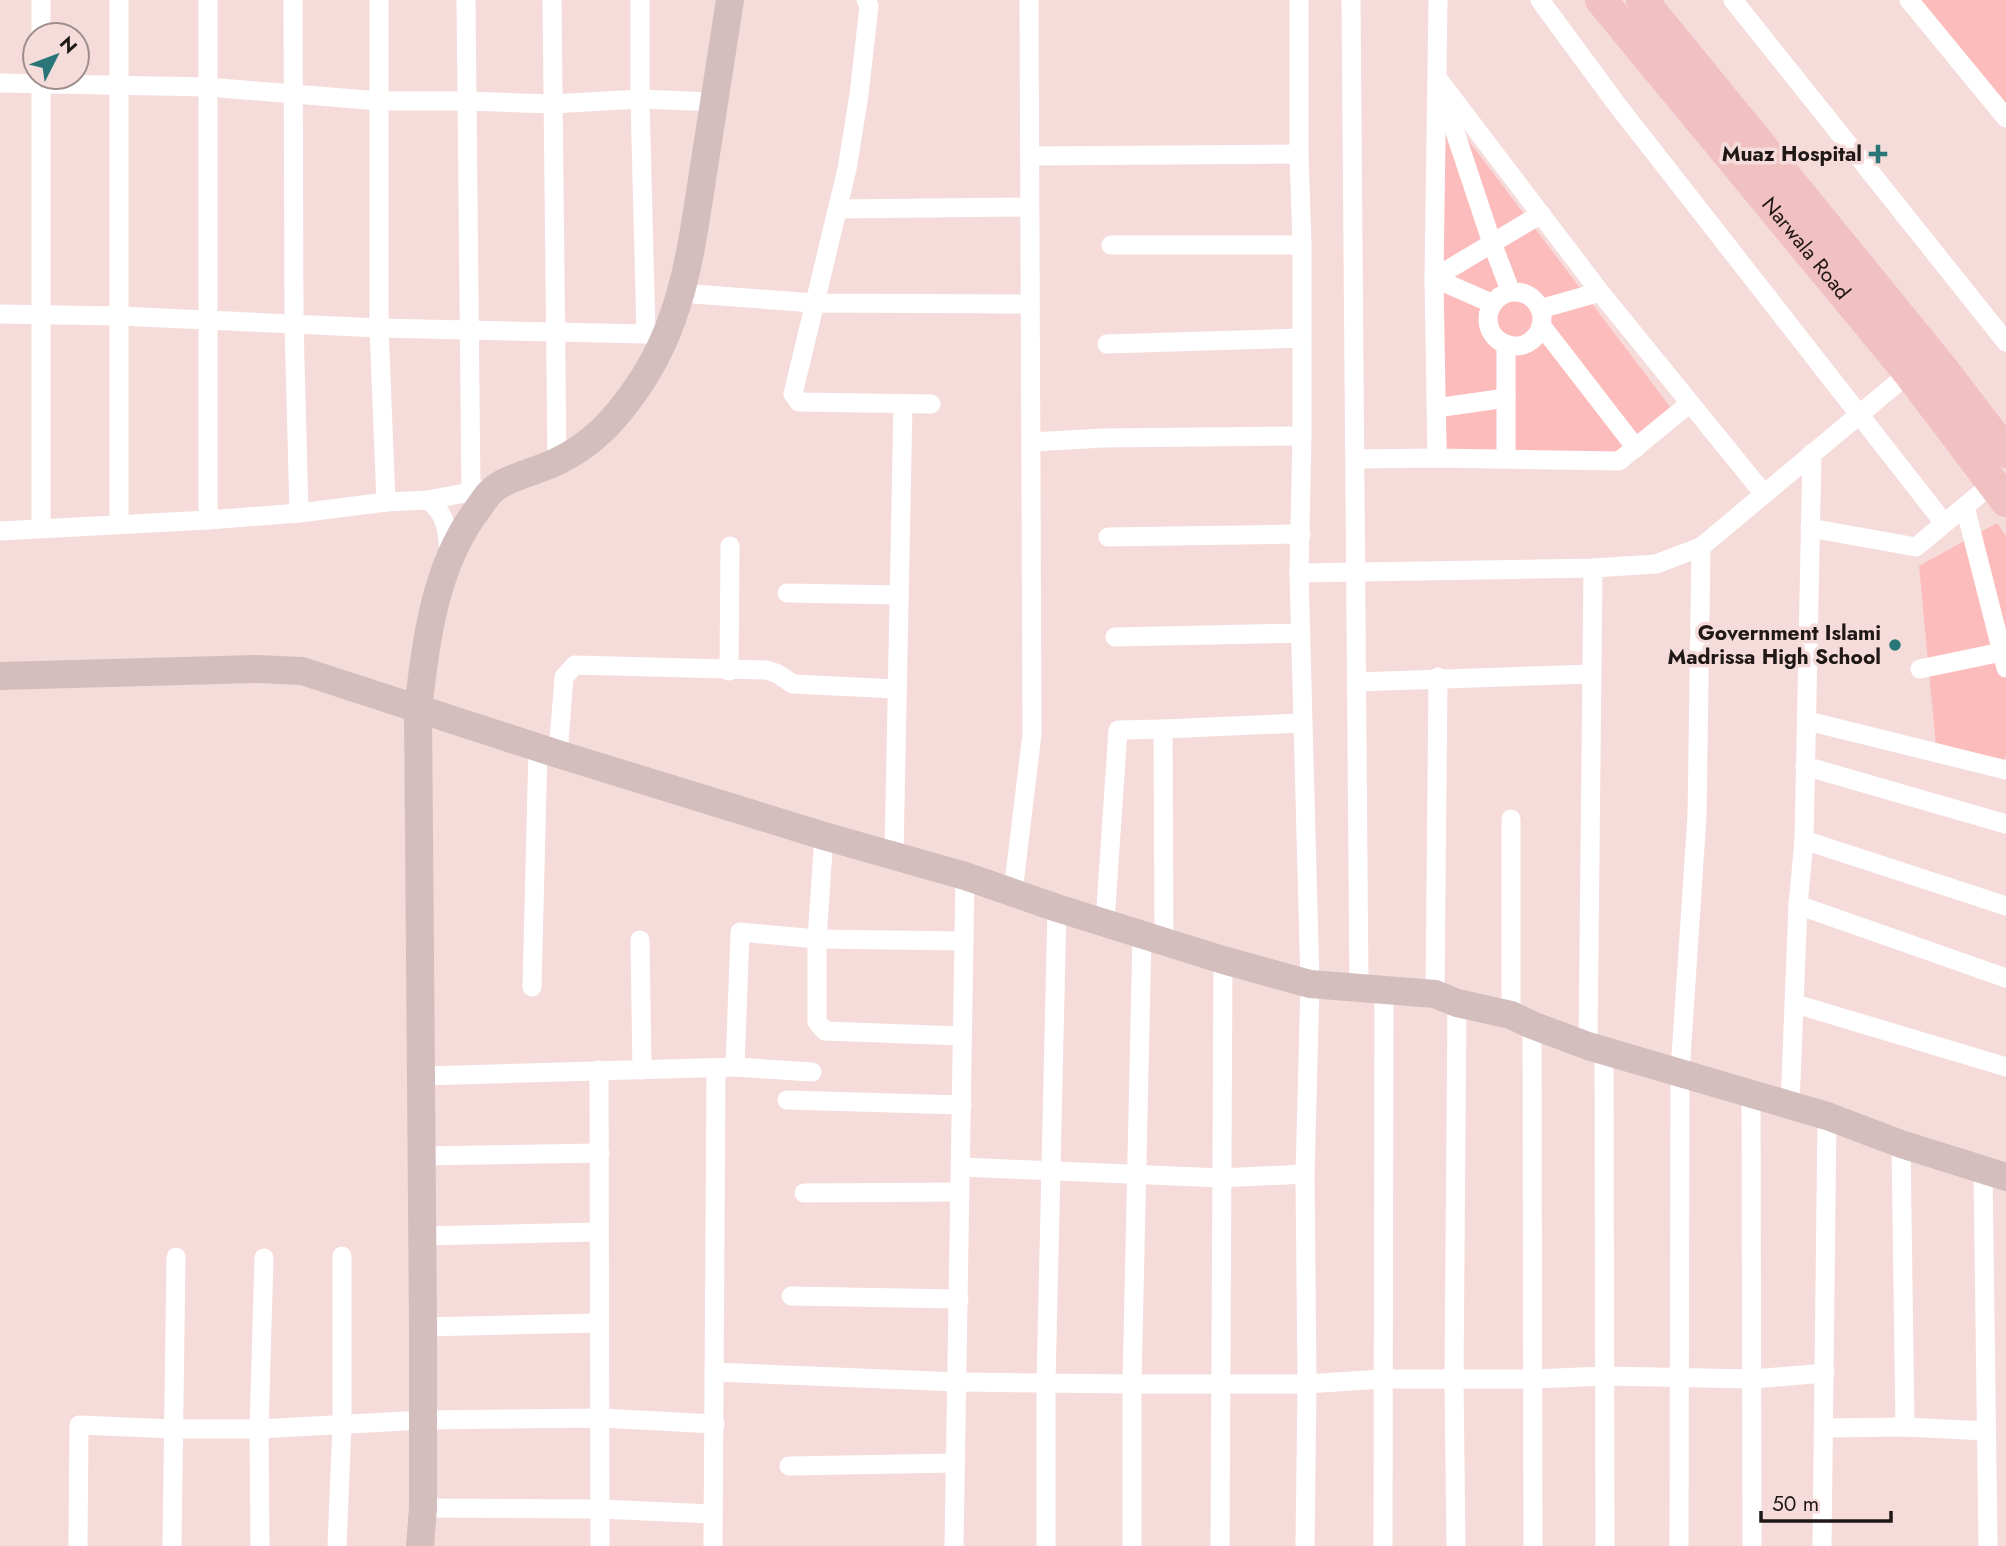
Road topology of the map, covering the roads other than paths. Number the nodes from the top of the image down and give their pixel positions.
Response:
1 (41, 0) edge
2 (119, 0) edge
3 (208, 0) edge
4 (293, 0) edge
5 (379, 0) edge
6 (466, 0) edge
7 (552, 0) edge
8 (640, 0) edge
9 (730, 0) edge
10 (866, 0) edge
11 (1029, 0) edge
12 (1298, 0) edge
13 (1352, 0) edge
14 (1438, 0) edge
15 (1540, 0) edge
16 (1601, 0) edge
17 (1642, 0) edge
18 (1733, 0) edge
19 (1909, 0) edge
20 (41, 21) edge
21 (1438, 79) junction
22 (21, 81) edge
23 (0, 83) edge
24 (91, 83) edge
25 (119, 84) junction
26 (208, 87) junction
27 (41, 91) edge
28 (295, 93) junction
29 (640, 99) junction
30 (380, 101) junction
31 (466, 101) junction
32 (714, 102) junction
33 (552, 104) junction
34 (2006, 118) edge
35 (1299, 155) junction
36 (1031, 156) junction
37 (1029, 207) junction
38 (838, 208) junction
39 (1541, 214) junction
40 (1492, 243) junction
41 (1111, 245) dead end
42 (1302, 245) junction
43 (1434, 278) junction
44 (1510, 290) junction
45 (1601, 292) junction
46 (681, 293) junction
47 (813, 303) junction
48 (1492, 303) junction
49 (1030, 304) junction
50 (0, 314) edge
51 (41, 315) junction
52 (119, 316) junction
53 (1541, 317) junction
54 (208, 320) junction
55 (294, 323) junction
56 (379, 328) junction
57 (469, 329) junction
58 (556, 331) junction
59 (657, 335) junction
60 (1302, 338) junction
61 (2006, 342) edge
62 (1107, 344) dead end
63 (1506, 344) junction
64 (1909, 373) junction
65 (1506, 398) junction
66 (903, 403) junction
67 (931, 404) dead end
68 (1689, 404) junction
69 (1436, 408) junction
70 (1858, 414) junction
71 (1303, 436) junction
72 (1032, 442) junction
73 (1636, 448) junction
74 (2006, 452) edge
75 (1812, 453) junction
76 (1437, 458) junction
77 (1356, 459) junction
78 (1506, 459) junction
79 (557, 462) junction
80 (484, 489) junction
81 (1999, 492) edge
82 (1763, 494) junction
83 (428, 500) junction
84 (386, 502) junction
85 (1965, 507) junction
86 (299, 513) junction
87 (208, 520) junction
88 (119, 523) junction
89 (1944, 523) junction
90 (41, 528) junction
91 (1810, 528) junction
92 (0, 531) edge
93 (1301, 534) junction
94 (1108, 537) dead end
95 (730, 546) dead end
96 (1701, 547) junction
97 (449, 556) junction
98 (1593, 568) junction
99 (1299, 573) junction
100 (1356, 573) junction
101 (787, 593) dead end
102 (899, 595) junction
103 (1301, 633) junction
104 (1115, 637) dead end
105 (2005, 658) edge
106 (1920, 669) dead end
107 (729, 671) junction
108 (1591, 674) junction
109 (0, 676) edge
110 (1438, 677) junction
111 (1356, 681) junction
112 (897, 688) junction
113 (418, 710) junction
114 (1808, 721) junction
115 (1302, 723) junction
116 (1163, 729) junction
117 (548, 751) junction
118 (1805, 766) junction
119 (2006, 770) edge
120 (1511, 819) dead end
121 (2006, 824) edge
122 (824, 836) junction
123 (1804, 840) junction
124 (894, 855) junction
125 (965, 876) junction
126 (1013, 892) junction
127 (1798, 905) junction
128 (2006, 906) edge
129 (1057, 908) junction
130 (1105, 922) junction
131 (1153, 937) junction
132 (817, 939) junction
133 (640, 940) dead end
134 (964, 941) junction
135 (1223, 960) junction
136 (2006, 978) edge
137 (1310, 984) junction
138 (532, 987) dead end
139 (1372, 989) junction
140 (1446, 999) junction
141 (1796, 1004) junction
142 (1522, 1020) junction
143 (962, 1036) junction
144 (1596, 1048) junction
145 (2006, 1067) edge
146 (725, 1068) junction
147 (599, 1070) junction
148 (642, 1070) junction
149 (812, 1072) dead end
150 (1680, 1072) junction
151 (421, 1076) junction
152 (1751, 1094) junction
153 (787, 1100) dead end
154 (961, 1105) junction
155 (1790, 1105) junction
156 (1827, 1116) junction
157 (1900, 1144) junction
158 (600, 1153) junction
159 (421, 1156) junction
160 (961, 1167) junction
161 (1051, 1170) junction
162 (1136, 1174) junction
163 (1305, 1174) junction
164 (1994, 1174) edge
165 (1222, 1178) junction
166 (960, 1192) junction
167 (804, 1193) dead end
168 (598, 1232) junction
169 (421, 1236) junction
170 (342, 1256) dead end
171 (176, 1257) dead end
172 (264, 1258) dead end
173 (790, 1296) dead end
174 (959, 1299) junction
175 (599, 1323) junction
176 (423, 1327) junction
177 (714, 1372) junction
178 (1825, 1373) junction
179 (1605, 1376) junction
180 (1678, 1378) junction
181 (1382, 1379) junction
182 (1532, 1379) junction
183 (1754, 1379) junction
184 (1454, 1380) junction
185 (958, 1382) junction
186 (1046, 1382) junction
187 (1221, 1383) junction
188 (1132, 1384) junction
189 (1307, 1384) junction
190 (601, 1418) junction
191 (423, 1420) junction
192 (715, 1424) junction
193 (342, 1425) junction
194 (1905, 1427) junction
195 (1825, 1428) junction
196 (174, 1429) junction
197 (259, 1429) junction
198 (1986, 1431) junction
199 (956, 1463) junction
200 (789, 1466) dead end
201 (423, 1508) junction
202 (599, 1509) junction
203 (713, 1514) junction
204 (78, 1546) edge
205 (172, 1546) edge
206 (260, 1546) edge
207 (337, 1546) edge
208 (419, 1546) edge
209 (600, 1546) edge
210 (713, 1546) edge
211 (954, 1546) edge
212 (1046, 1546) edge
213 (1132, 1546) edge
214 (1220, 1546) edge
215 (1305, 1546) edge
216 (1383, 1546) edge
217 (1456, 1546) edge
218 (1533, 1546) edge
219 (1605, 1546) edge
220 (1679, 1546) edge
221 (1752, 1546) edge
222 (1822, 1546) edge
223 (1988, 1546) edge

1 - 20 street
2 - 25 street
3 - 26 street
4 - 28 street
5 - 30 street
6 - 31 street
7 - 33 street
8 - 29 street
9 - 32 street
10 - 38 street
11 - 36 street
12 - 35 street
13 - 77 street
14 - 21 street
15 - 70 street
16 - 64 main road, Narwala Road
17 - 74 main road, Narwala Road
18 - 61 street
19 - 34 street
21 - 39 street
21 - 40 street
21 - 43 street
22 - 23 street
24 - 25 street
25 - 26 street
25 - 52 street
26 - 28 street
26 - 54 street
27 - 51 street
28 - 30 street
28 - 55 street
29 - 32 street
29 - 33 street
29 - 59 street
30 - 31 street
30 - 56 street
31 - 33 street
31 - 57 street
32 - 46 street
33 - 58 street
35 - 36 street
35 - 42 street
36 - 37 street
37 - 38 street
37 - 49 street
38 - 47 street
39 - 40 street
39 - 45 street
40 - 43 street
40 - 44 street
41 - 42 street
42 - 60 street
43 - 48 street
43 - 69 street
44 - 48 street
44 - 53 street
45 - 53 street
45 - 68 street
46 - 47 street
46 - 59 street
47 - 49 street
47 - 66 street
48 - 63 street
49 - 72 street
50 - 51 street
51 - 52 street
51 - 90 street
52 - 54 street
52 - 88 street
53 - 63 street
53 - 73 street
54 - 55 street
54 - 87 street
55 - 56 street
55 - 86 street
56 - 57 street
56 - 84 street
57 - 58 street
57 - 80 street
58 - 59 street
58 - 79 street
59 - 79 street
60 - 62 street
60 - 71 street
63 - 65 street
64 - 70 street
64 - 81 main road, Narwala Road
65 - 69 street
65 - 78 street
66 - 67 street
66 - 102 street
68 - 73 street
68 - 82 street
69 - 76 street
70 - 75 street
70 - 89 street
71 - 72 street
71 - 93 street
72 - 126 street
73 - 78 street
75 - 82 street
75 - 91 street
76 - 77 street
76 - 78 street
77 - 100 street
79 - 80 street
80 - 83 street
80 - 97 street
81 - 85 street
82 - 96 street
83 - 84 street
83 - 97 street
84 - 86 street
85 - 89 street
85 - 105 street
86 - 87 street
87 - 88 street
88 - 90 street
89 - 91 street
90 - 92 street
91 - 114 street
93 - 94 street
93 - 99 street
95 - 107 street
96 - 98 street
96 - 150 street
97 - 113 street
98 - 100 street
98 - 108 street
99 - 100 street
99 - 103 street
100 - 111 street
101 - 102 street
102 - 112 street
103 - 104 street
103 - 115 street
105 - 106 street
107 - 112 street
107 - 117 street
108 - 110 street
108 - 144 street
109 - 113 street
110 - 111 street
110 - 140 street
111 - 139 street
112 - 124 street
113 - 117 street
113 - 151 street
114 - 118 street
114 - 119 street
115 - 116 street
115 - 137 street
116 - 130 street
116 - 131 street
117 - 122 street
117 - 138 street
118 - 121 street
118 - 123 street
120 - 142 street
122 - 124 street
122 - 132 street
123 - 127 street
123 - 128 street
124 - 125 street
125 - 126 street
125 - 134 street
126 - 129 street
127 - 136 street
127 - 141 street
129 - 130 street
129 - 161 street
130 - 131 street
131 - 135 street
131 - 162 street
132 - 134 street
132 - 143 street
132 - 146 street
133 - 148 street
134 - 143 street
135 - 137 street
135 - 165 street
137 - 139 street
137 - 163 street
139 - 140 street
139 - 181 street
140 - 142 street
140 - 184 street
141 - 145 street
141 - 155 street
142 - 144 street
142 - 182 street
143 - 154 street
144 - 150 street
144 - 179 street
146 - 148 street
146 - 149 street
146 - 177 street
147 - 148 street
147 - 151 street
147 - 158 street
150 - 152 street
150 - 180 street
151 - 159 street
152 - 155 street
152 - 183 street
153 - 154 street
154 - 160 street
155 - 156 street
156 - 157 street
156 - 178 street
157 - 164 street
157 - 194 street
158 - 159 street
158 - 168 street
159 - 169 street
160 - 161 street
160 - 166 street
161 - 162 street
161 - 186 street
162 - 165 street
162 - 188 street
163 - 165 street
163 - 189 street
164 - 198 street
165 - 187 street
166 - 167 street
166 - 174 street
168 - 169 street
168 - 175 street
169 - 176 street
170 - 193 street
171 - 196 street
172 - 197 street
173 - 174 street
174 - 185 street
175 - 176 street
175 - 190 street
176 - 191 street
177 - 185 street
177 - 192 street
178 - 183 street
178 - 195 street
179 - 180 street
179 - 182 street
179 - 219 street
180 - 183 street
180 - 220 street
181 - 184 street
181 - 189 street
181 - 216 street
182 - 184 street
182 - 218 street
183 - 221 street
184 - 217 street
185 - 186 street
185 - 199 street
186 - 188 street
186 - 212 street
187 - 188 street
187 - 189 street
187 - 214 street
188 - 213 street
189 - 215 street
190 - 191 street
190 - 192 street
190 - 202 street
191 - 193 street
191 - 201 street
192 - 203 street
193 - 197 street
193 - 207 street
194 - 195 street
194 - 198 street
195 - 222 street
196 - 197 street
196 - 204 street
196 - 205 street
197 - 206 street
198 - 223 street
199 - 200 street
199 - 211 street
201 - 202 street
201 - 208 street
202 - 203 street
202 - 209 street
203 - 210 street

